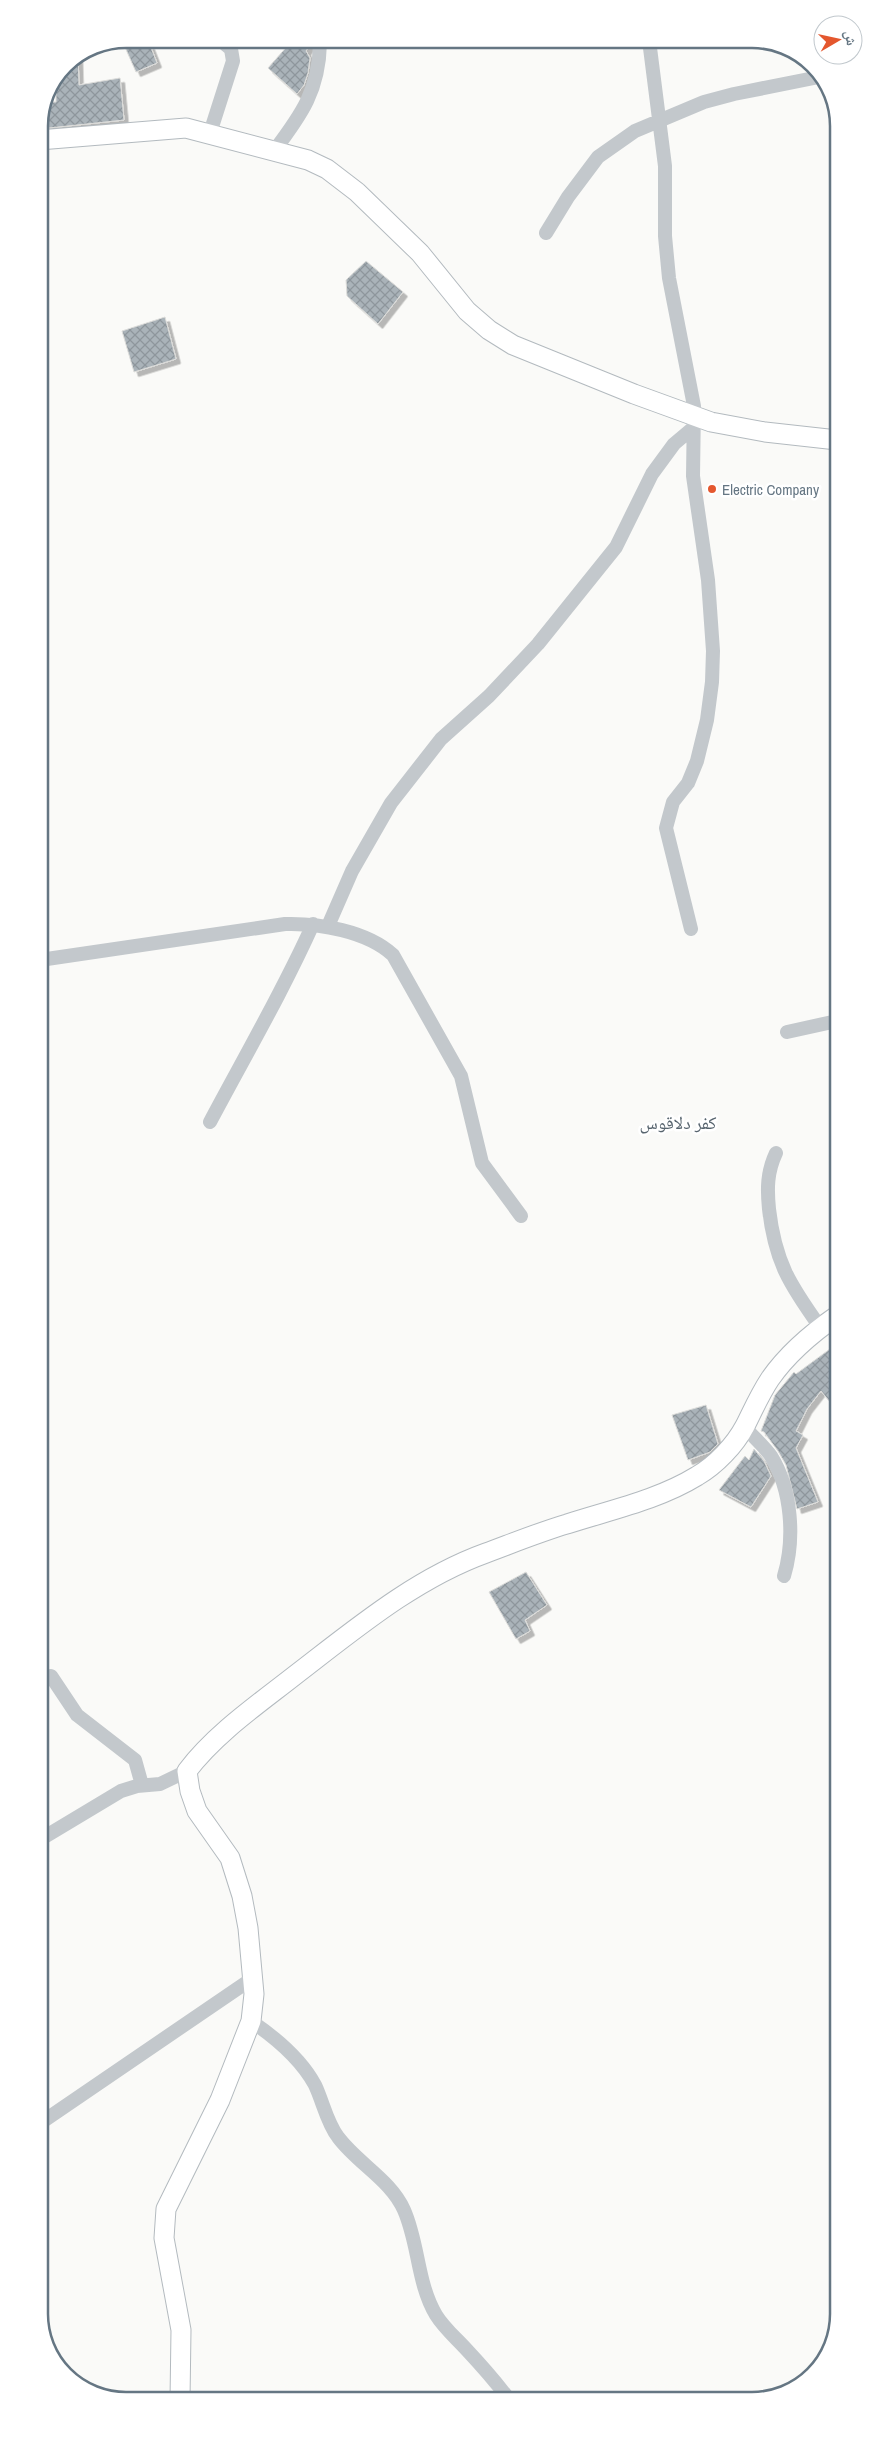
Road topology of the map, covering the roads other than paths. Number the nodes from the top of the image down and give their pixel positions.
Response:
1 (230, 48) edge
2 (320, 48) edge
3 (650, 48) edge
4 (814, 78) edge
5 (659, 121) junction
6 (210, 133) junction
7 (48, 139) edge
8 (274, 151) junction
9 (546, 233) dead end
10 (694, 422) junction
11 (830, 439) edge
12 (313, 924) junction
13 (328, 926) junction
14 (691, 928) dead end
15 (48, 959) edge
16 (830, 1023) edge
17 (786, 1032) dead end
18 (210, 1122) dead end
19 (776, 1153) dead end
20 (521, 1216) dead end
21 (830, 1320) edge
22 (820, 1327) junction
23 (744, 1427) junction
24 (784, 1576) dead end
25 (51, 1676) dead end
26 (187, 1771) junction
27 (142, 1785) junction
28 (48, 1835) edge
29 (253, 1978) junction
30 (252, 2021) junction
31 (48, 2118) edge
32 (180, 2391) edge
33 (503, 2392) edge

1 - 6 street
2 - 8 street
3 - 5 street
4 - 5 street
5 - 9 street
5 - 10 street
6 - 7 main road
6 - 8 main road
8 - 10 main road
10 - 11 main road
10 - 13 street
10 - 14 street
12 - 13 street
12 - 15 street
12 - 18 street
13 - 20 street
16 - 17 street
19 - 22 street
21 - 22 main road
22 - 23 main road
23 - 24 street
23 - 26 main road
25 - 27 street
26 - 27 street
26 - 29 main road
27 - 28 street
29 - 30 main road
29 - 31 street
30 - 32 main road
30 - 33 street

